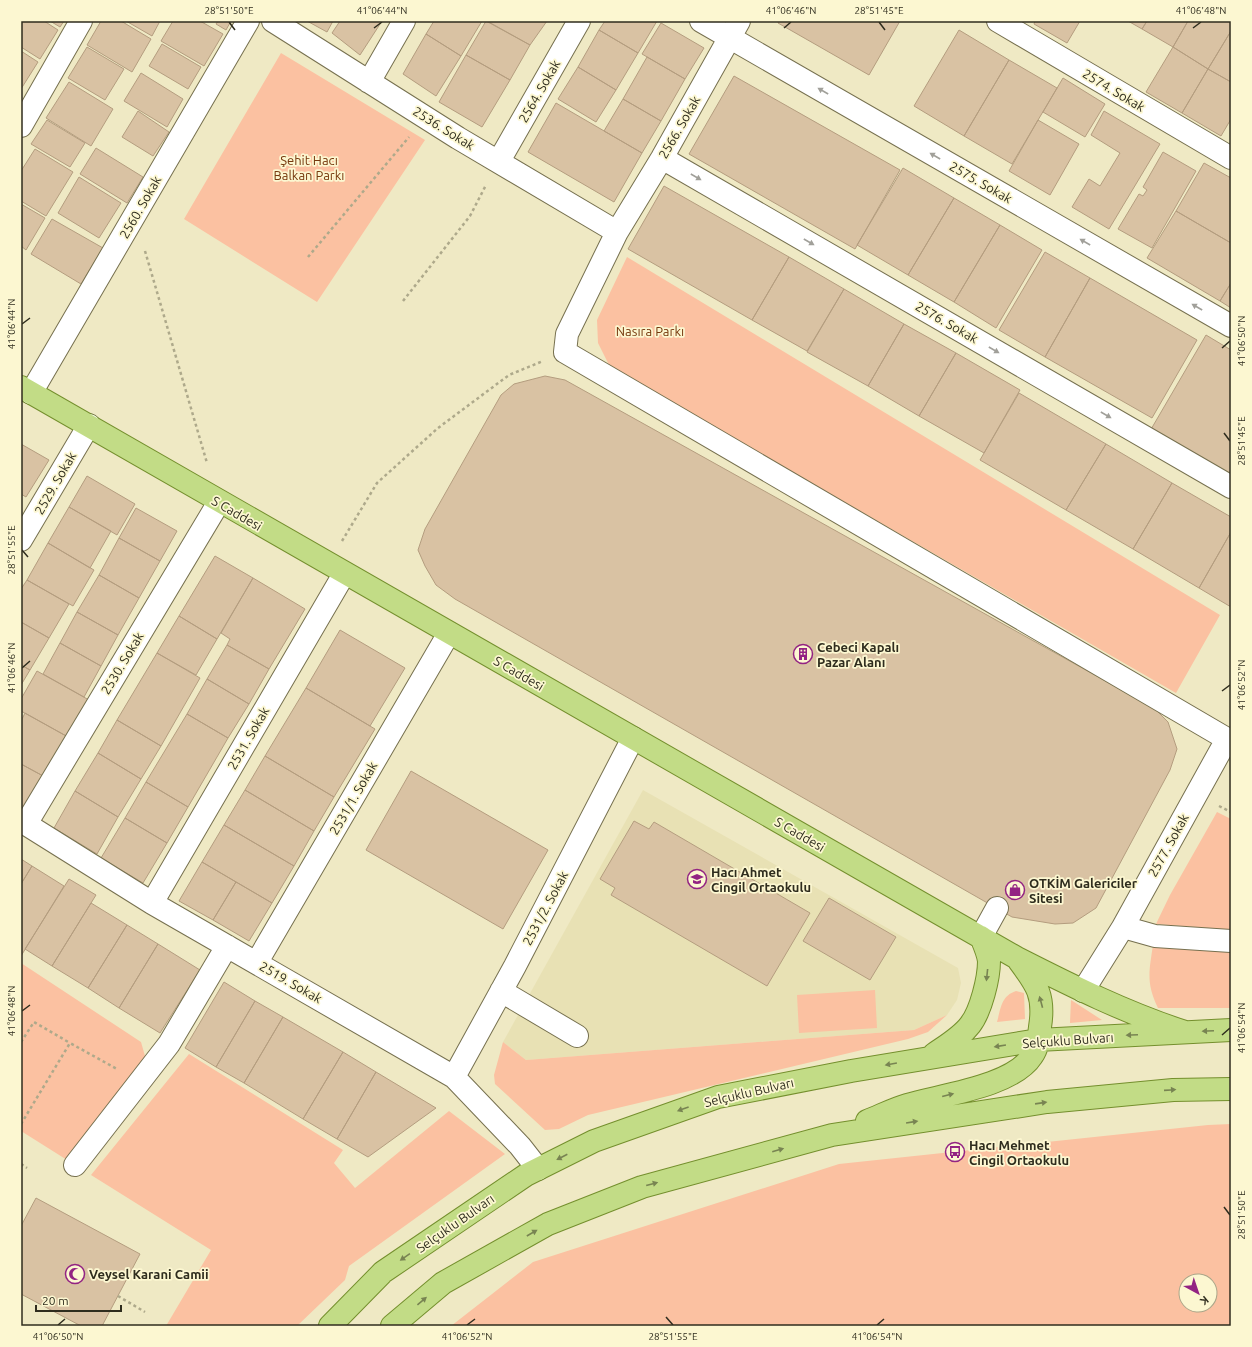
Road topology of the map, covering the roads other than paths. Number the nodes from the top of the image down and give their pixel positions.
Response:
1 (81, 21) edge
2 (248, 21) edge
3 (273, 21) edge
4 (404, 21) edge
5 (579, 21) edge
6 (701, 21) edge
7 (998, 21) edge
8 (735, 29) edge
9 (369, 82) junction
10 (21, 126) edge
11 (662, 158) junction
12 (1231, 158) edge
13 (499, 161) junction
14 (617, 232) junction
15 (1231, 326) edge
16 (26, 390) edge
17 (89, 425) junction
18 (1231, 487) edge
19 (219, 502) junction
20 (21, 540) edge
21 (336, 569) junction
22 (449, 633) junction
23 (633, 738) junction
24 (1227, 740) joint
25 (24, 822) edge
26 (152, 902) junction
27 (997, 908) dead end
28 (1123, 927) junction
29 (981, 937) junction
30 (1231, 941) edge
31 (227, 946) junction
32 (1017, 958) junction
33 (258, 962) junction
34 (501, 991) junction
35 (1083, 992) junction
36 (1231, 1030) edge
37 (1185, 1032) junction
38 (577, 1036) dead end
39 (1038, 1040) junction
40 (930, 1057) junction
41 (454, 1077) junction
42 (1231, 1088) edge
43 (832, 1135) junction
44 (76, 1165) dead end
45 (538, 1169) junction
46 (330, 1326) edge
47 (392, 1326) edge

1 - 10 street
2 - 16 street, 2560. Sokak
3 - 9 street, 2536. Sokak
4 - 9 street
5 - 13 street, 2564. Sokak
6 - 8 street, 2575. Sokak
7 - 12 street, 2574. Sokak
8 - 11 street, 2566. Sokak
15 -> 8 street, 2575. Sokak
9 - 13 street, 2536. Sokak
11 - 14 street, 2566. Sokak
11 -> 18 street, 2576. Sokak
13 - 14 street, 2536. Sokak
14 - 24 street, 2566. Sokak
16 - 17 main road, S Caddesi
17 - 19 main road, S Caddesi
17 - 20 street, 2529. Sokak
19 - 21 main road, S Caddesi
19 - 25 street, 2530. Sokak
21 - 22 main road, S Caddesi
21 - 26 street, 2531. Sokak
22 - 23 main road, S Caddesi
22 - 33 street, 2531/1. Sokak
23 - 29 main road, S Caddesi
23 - 34 street, 2531/2. Sokak
24 - 28 street, 2577. Sokak
25 - 26 street, 2519. Sokak
26 - 31 street, 2519. Sokak
27 - 29 street
28 - 30 street
28 - 35 street, 2577. Sokak
29 - 32 main road, S Caddesi
29 -> 40 main road
31 - 33 street, 2519. Sokak
31 - 44 street
32 - 35 main road, S Caddesi
39 -> 32 main road
33 - 41 street, 2519. Sokak
34 - 38 street
34 - 41 street, 2531/2. Sokak
35 - 37 main road, S Caddesi
36 -> 37 main road, Selçuklu Bulvarı
37 -> 39 main road, Selçuklu Bulvarı
39 -> 40 main road, Selçuklu Bulvarı
43 -> 39 main road
40 -> 45 main road, Selçuklu Bulvarı
41 - 45 street, 2519. Sokak
43 -> 42 main road
47 -> 43 main road
45 -> 46 main road, Selçuklu Bulvarı

